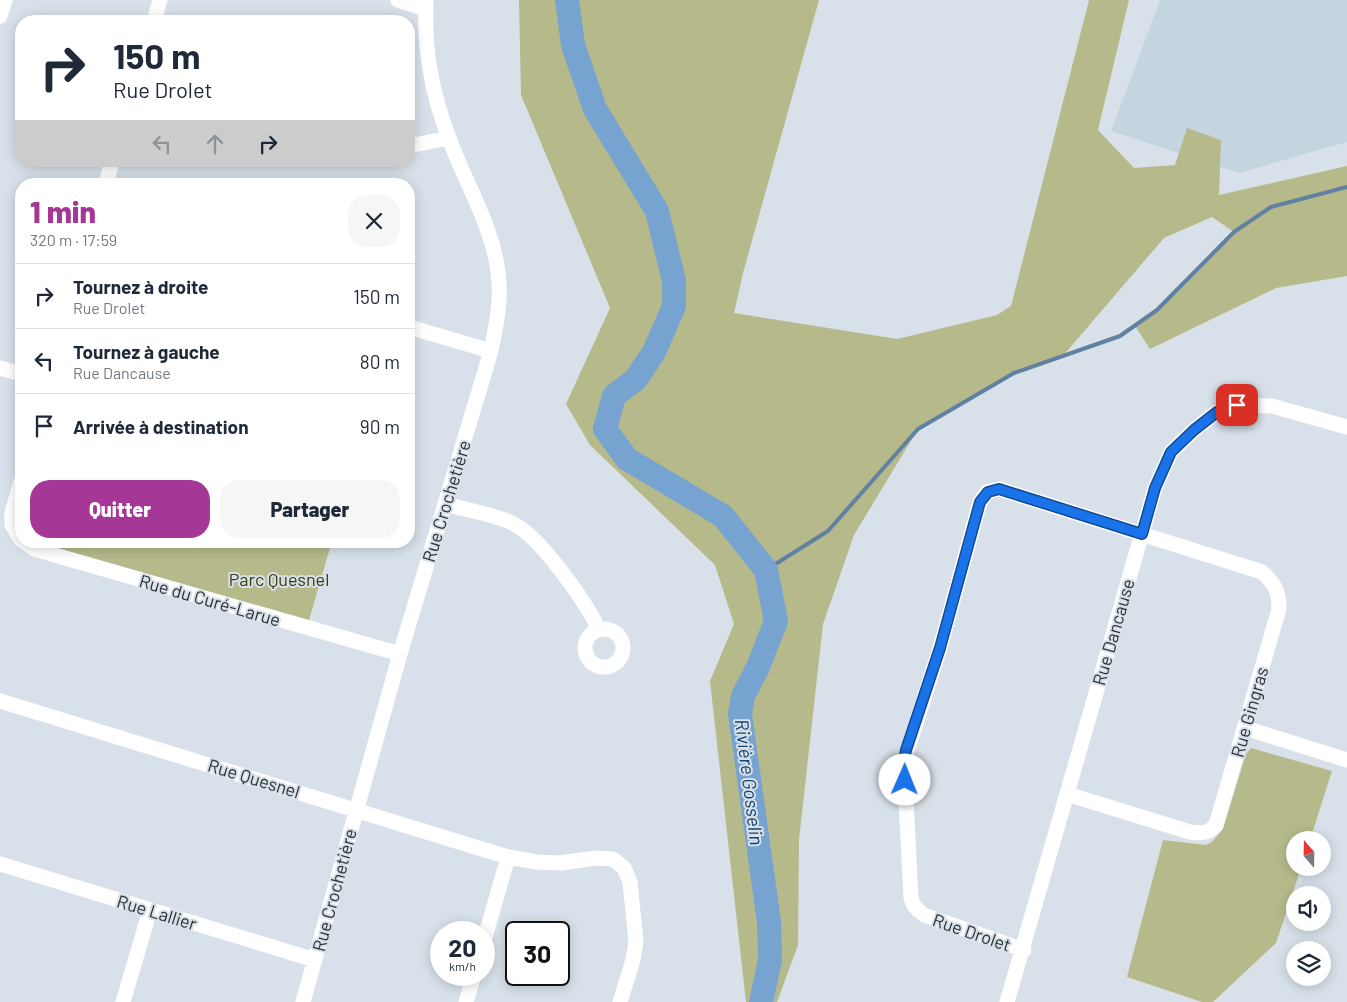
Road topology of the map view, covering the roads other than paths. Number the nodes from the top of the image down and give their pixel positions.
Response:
1 (5, 0) edge
2 (160, 0) edge
3 (398, 0) edge
4 (426, 4) edge
5 (156, 15) edge
6 (0, 16) edge
7 (449, 138) junction
8 (415, 145) edge
9 (415, 329) edge
10 (491, 352) junction
11 (0, 368) edge
12 (15, 372) edge
13 (1347, 426) edge
14 (15, 502) edge
15 (445, 504) junction
16 (15, 530) edge
17 (1142, 534) junction
18 (33, 548) edge
19 (599, 630) dead end
20 (400, 654) junction
21 (0, 701) edge
22 (1245, 728) junction
23 (1347, 760) edge
24 (1067, 794) junction
25 (356, 809) junction
26 (508, 857) junction
27 (0, 864) edge
28 (150, 910) junction
29 (490, 921) edge
30 (1024, 950) junction
31 (315, 960) junction
32 (471, 986) edge
33 (123, 1002) edge
34 (303, 1002) edge
35 (466, 1002) edge
36 (620, 1002) edge
37 (1008, 1002) edge

1 - 6 street
2 - 5 street
3 - 4 street
4 - 7 street, Rue Crochetière
7 - 8 street
7 - 10 street, Rue Crochetière
9 - 10 street
10 - 15 street, Rue Crochetière
11 - 12 street
13 - 17 street, Rue Dancause
14 - 16 street, Rue du Curé-Larue
15 - 19 street
15 - 20 street, Rue Crochetière
17 - 22 street, Rue Gingras
17 - 24 street, Rue Dancause
17 - 30 street, Rue Drolet
18 - 20 street, Rue du Curé-Larue
20 - 25 street, Rue Crochetière
21 - 25 street, Rue Quesnel
22 - 23 street
22 - 24 street, Rue Gingras
24 - 30 street, Rue Dancause
25 - 26 street, Rue Quesnel
25 - 31 street, Rue Crochetière
26 - 29 street
26 - 36 street, Rue Quesnel
27 - 28 street, Rue Lallier
28 - 31 street, Rue Lallier
28 - 33 street
30 - 37 street, Rue Dancause
31 - 34 street, Rue Crochetière
32 - 35 street

